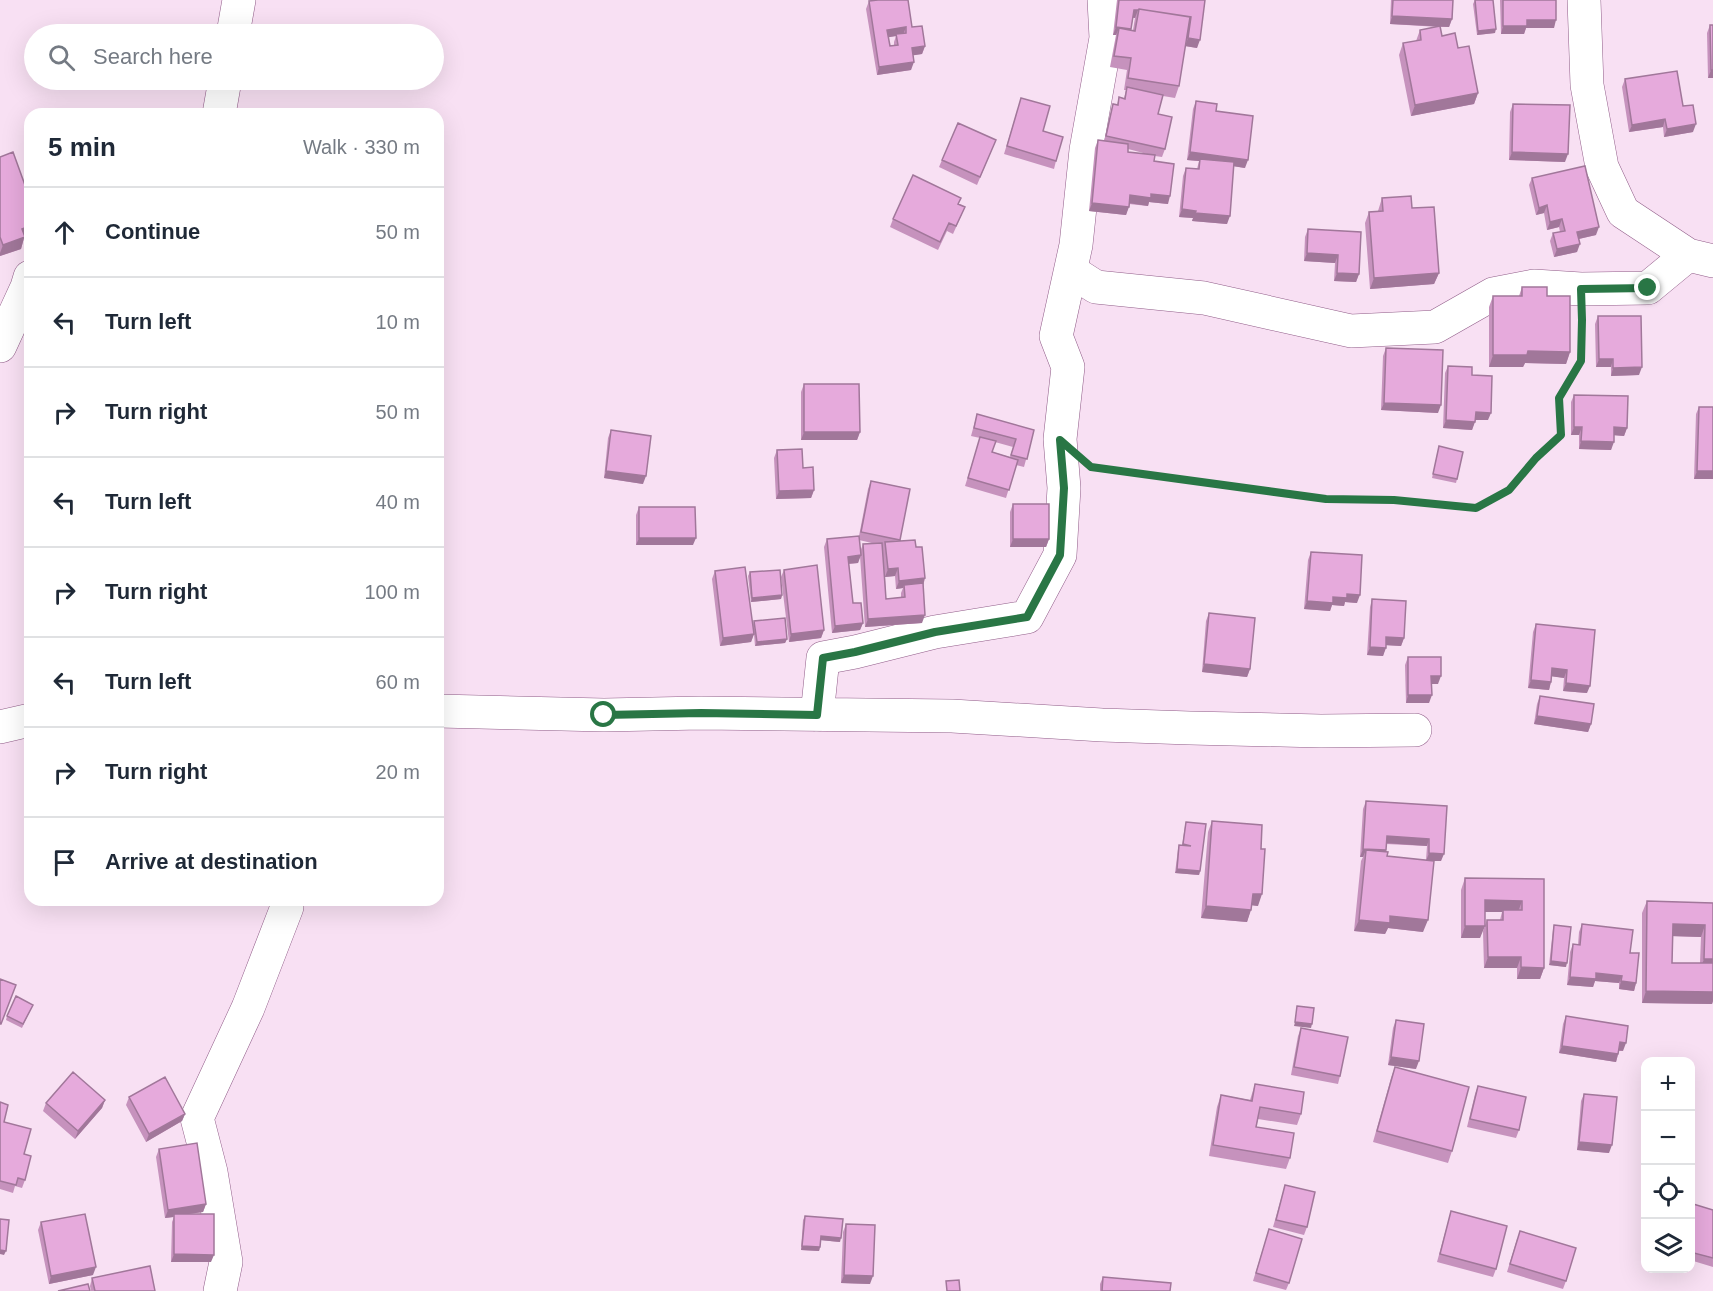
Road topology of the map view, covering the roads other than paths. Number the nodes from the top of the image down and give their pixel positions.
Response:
1 (239, 0) edge
2 (1104, 0) edge
3 (1584, 0) edge
4 (235, 24) edge
5 (223, 90) edge
6 (220, 108) edge
7 (1700, 258) edge
8 (1071, 271) junction
9 (24, 294) edge
10 (0, 346) edge
11 (444, 711) edge
12 (817, 715) junction
13 (24, 721) edge
14 (0, 727) edge
15 (1415, 730) dead end
16 (287, 906) edge
17 (220, 1291) edge

1 - 4 street
2 - 8 street
3 - 7 street
5 - 6 street
7 - 8 street
8 - 12 street
9 - 10 street
11 - 12 street
12 - 15 street
13 - 14 street
16 - 17 street

